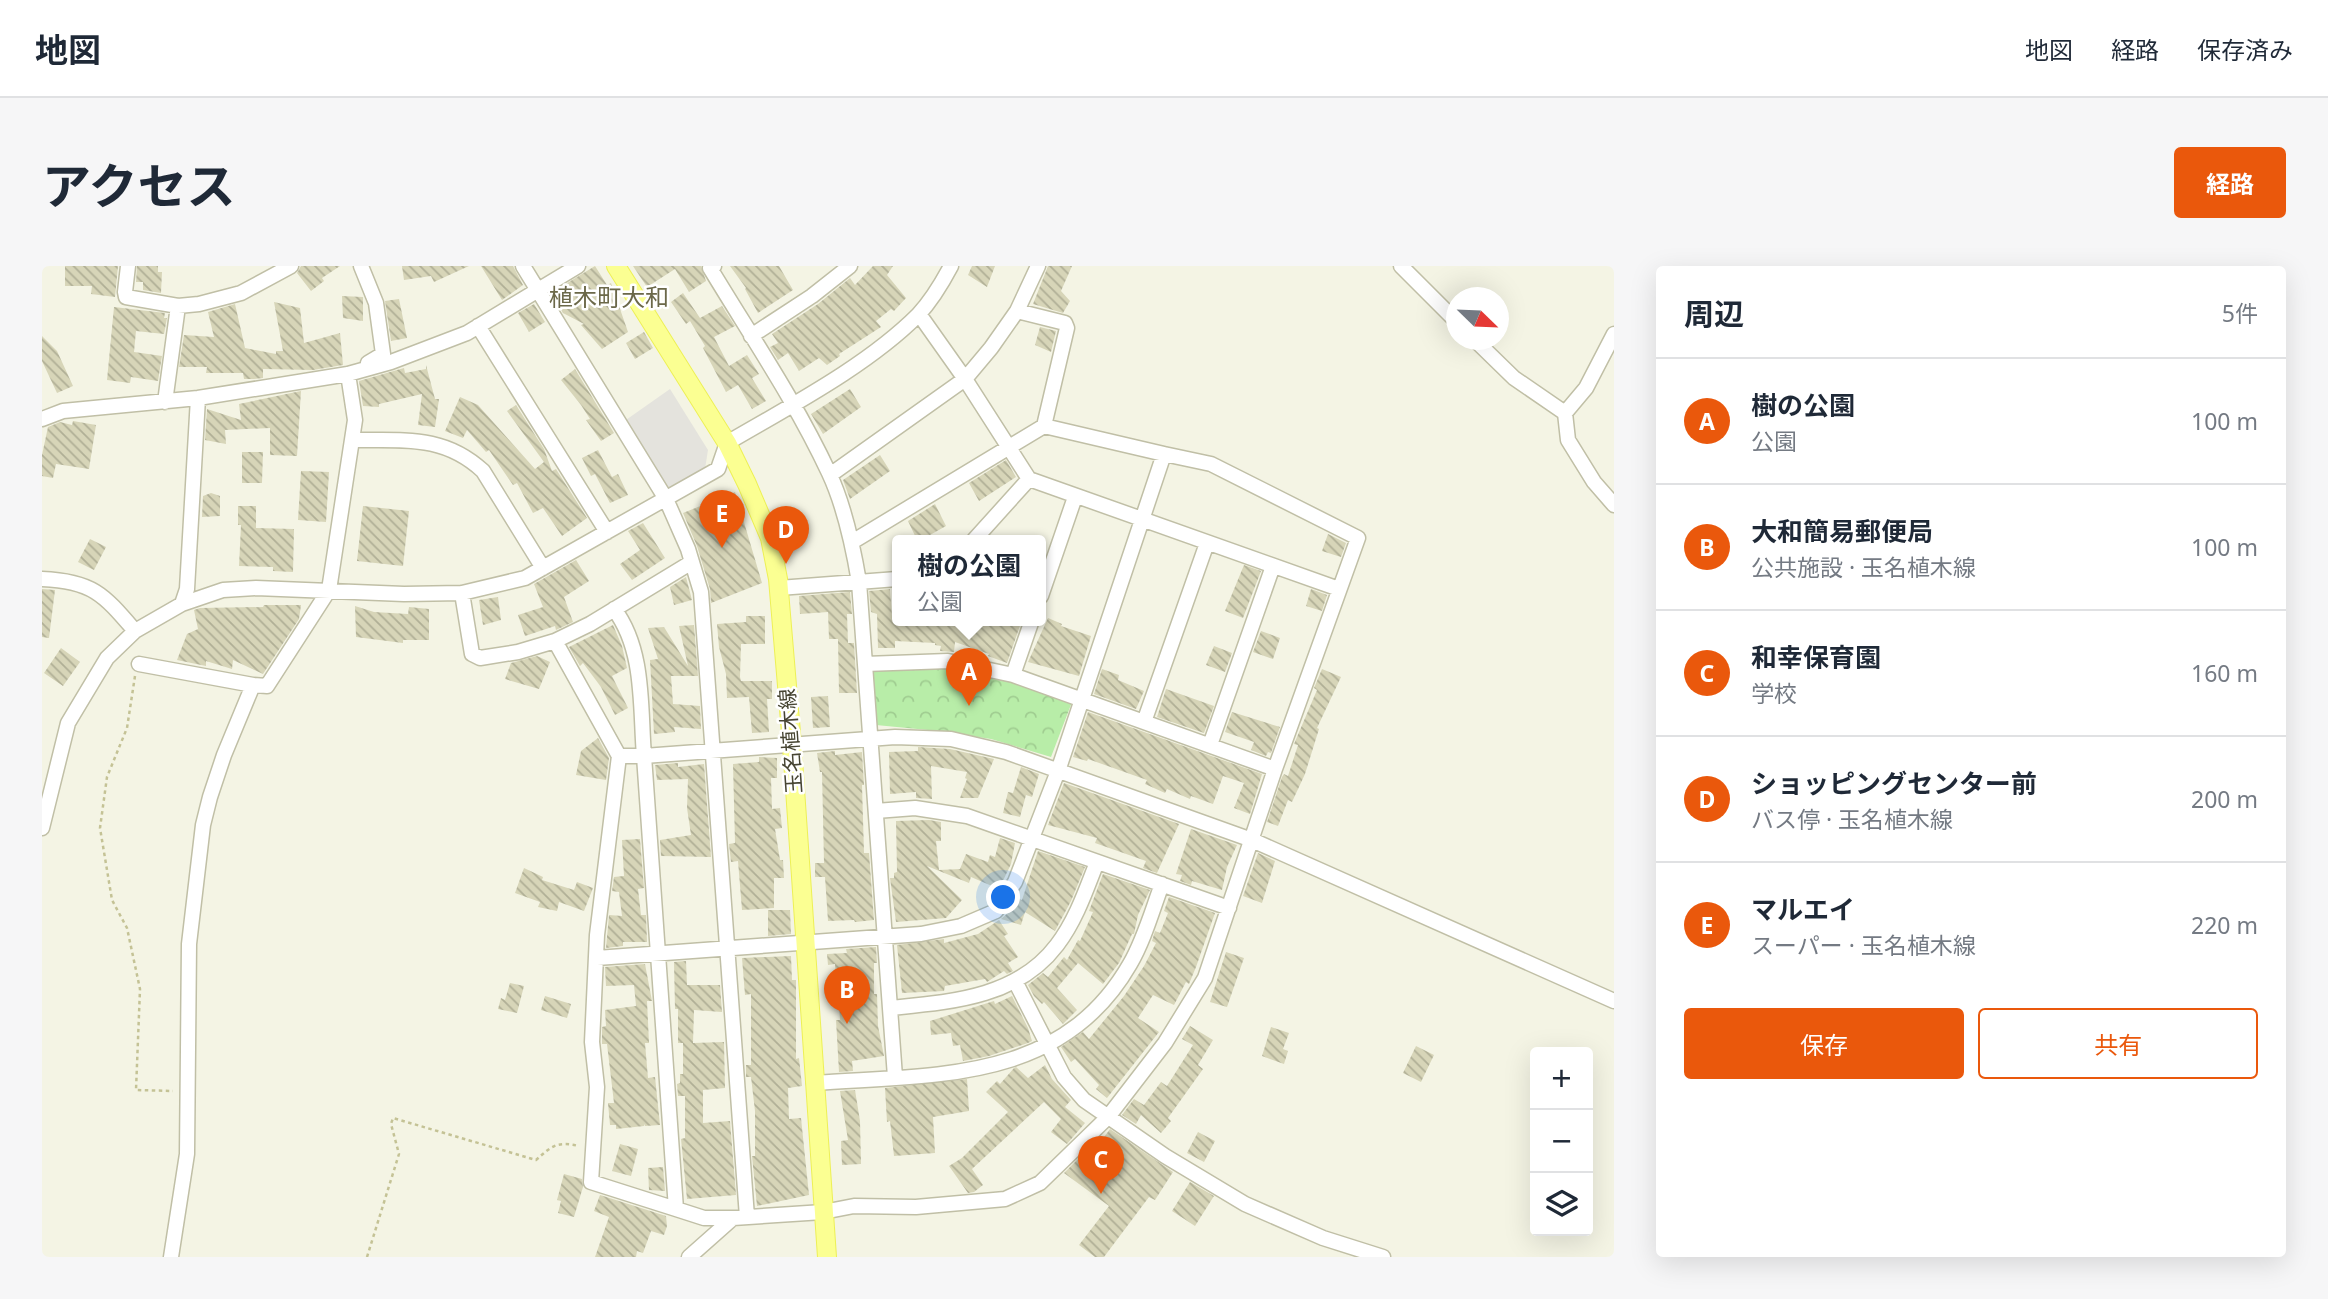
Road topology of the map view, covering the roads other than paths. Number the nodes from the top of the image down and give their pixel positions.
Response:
1 (128, 266) edge
2 (291, 266) edge
3 (523, 266) edge
4 (578, 266) edge
5 (615, 266) edge
6 (850, 266) edge
7 (951, 266) edge
8 (1038, 266) edge
9 (1401, 266) edge
10 (365, 267) edge
11 (711, 267) edge
12 (538, 289) junction
13 (178, 306) junction
14 (1446, 310) edge
15 (1017, 311) junction
16 (919, 314) junction
17 (478, 326) junction
18 (1614, 334) edge
19 (751, 336) junction
20 (1486, 350) edge
21 (348, 374) junction
22 (965, 379) junction
23 (198, 398) junction
24 (165, 402) junction
25 (792, 405) junction
26 (1565, 413) junction
27 (42, 419) edge
28 (1044, 426) junction
29 (352, 440) junction
30 (727, 443) junction
31 (1008, 446) junction
32 (1164, 454) junction
33 (830, 475) junction
34 (1029, 479) junction
35 (1076, 497) junction
36 (666, 499) junction
37 (1614, 505) edge
38 (1142, 519) junction
39 (607, 532) junction
40 (979, 535) edge
41 (852, 542) junction
42 (1208, 543) junction
43 (692, 562) junction
44 (1273, 566) junction
45 (543, 568) junction
46 (42, 579) edge
47 (892, 579) edge
48 (859, 582) junction
49 (1046, 582) edge
50 (779, 588) junction
51 (1339, 589) junction
52 (329, 590) junction
53 (462, 593) junction
54 (182, 604) junction
55 (614, 609) junction
56 (1030, 626) edge
57 (135, 631) junction
58 (555, 641) junction
59 (139, 664) road end
60 (865, 664) junction
61 (1013, 675) junction
62 (253, 685) junction
63 (1082, 700) junction
64 (1144, 722) junction
65 (870, 738) junction
66 (792, 745) junction
67 (1210, 745) junction
68 (712, 751) junction
69 (619, 756) junction
70 (643, 756) junction
71 (1275, 769) junction
72 (1058, 771) junction
73 (876, 811) junction
74 (42, 828) edge
75 (1031, 839) junction
76 (1252, 840) junction
77 (1097, 862) junction
78 (1162, 884) junction
79 (1229, 908) junction
80 (885, 937) junction
81 (806, 943) junction
82 (727, 949) junction
83 (659, 954) junction
84 (597, 958) junction
85 (1016, 983) junction
86 (1614, 1001) edge
87 (890, 1007) junction
88 (1049, 1044) junction
89 (895, 1077) junction
90 (814, 1083) junction
91 (1108, 1117) junction
92 (676, 1209) junction
93 (823, 1212) junction
94 (740, 1218) junction
95 (171, 1257) edge
96 (689, 1257) edge
97 (827, 1257) edge
98 (1383, 1257) edge

1 - 13 street
2 - 13 street
3 - 12 street
4 - 12 street
5 - 30 main road, 玉名植木線
6 - 19 street
7 - 16 street
8 - 15 street
9 - 14 street
10 - 21 street
11 - 19 street
12 - 17 street
12 - 36 street
13 - 24 street
15 - 22 street
15 - 28 street
16 - 22 street
16 - 25 street
17 - 21 street
17 - 39 street
18 - 26 street
19 - 25 street
20 - 26 street
21 - 23 street
21 - 29 street
22 - 31 street
22 - 33 street
23 - 24 street
23 - 54 street
24 - 27 street
25 - 30 street
25 - 33 street
26 - 37 street
28 - 31 street
28 - 32 street
29 - 45 street
29 - 52 street
30 - 36 street
30 - 50 main road, 玉名植木線
31 - 34 street
31 - 41 street
32 - 38 street
32 - 51 street
33 - 41 street
34 - 35 street
34 - 40 street
35 - 38 street
35 - 49 street
36 - 39 street
36 - 43 street
38 - 42 street
38 - 63 street
39 - 45 street
41 - 48 street
42 - 44 street
42 - 64 street
43 - 55 street
43 - 68 street
44 - 51 street
44 - 67 street
45 - 53 street
46 - 57 street
47 - 48 street
48 - 50 street
48 - 60 street
50 - 66 main road, 玉名植木線
51 - 71 street
52 - 53 street
52 - 54 street
52 - 62 street
53 - 58 street
54 - 57 street
55 - 58 street
55 - 70 street
56 - 61 street
57 - 74 street
58 - 69 street
59 - 62 street
60 - 61 street
60 - 65 street
61 - 63 street
62 - 95 street
63 - 64 street
63 - 72 street
64 - 67 street
65 - 66 street
65 - 72 street
65 - 73 street
66 - 68 street
66 - 81 main road, 玉名植木線
67 - 71 street
68 - 70 street
68 - 82 street
69 - 70 street
69 - 84 street
70 - 83 street
71 - 76 street
72 - 75 street
72 - 76 street
73 - 75 street
73 - 80 street
75 - 77 street
75 - 80 street
76 - 79 street
76 - 86 street
77 - 78 street
77 - 85 street
78 - 79 street
78 - 88 street
79 - 91 street
80 - 81 street
80 - 87 street
81 - 82 street
81 - 90 main road, 玉名植木線
82 - 83 street
82 - 94 street
83 - 84 street
83 - 92 street
84 - 92 street
85 - 87 street
85 - 88 street
87 - 89 street
88 - 89 street
88 - 91 street
89 - 90 street
90 - 93 main road, 玉名植木線
91 - 93 street
91 - 98 street
92 - 94 street
93 - 94 street
93 - 97 main road, 玉名植木線
94 - 96 street

